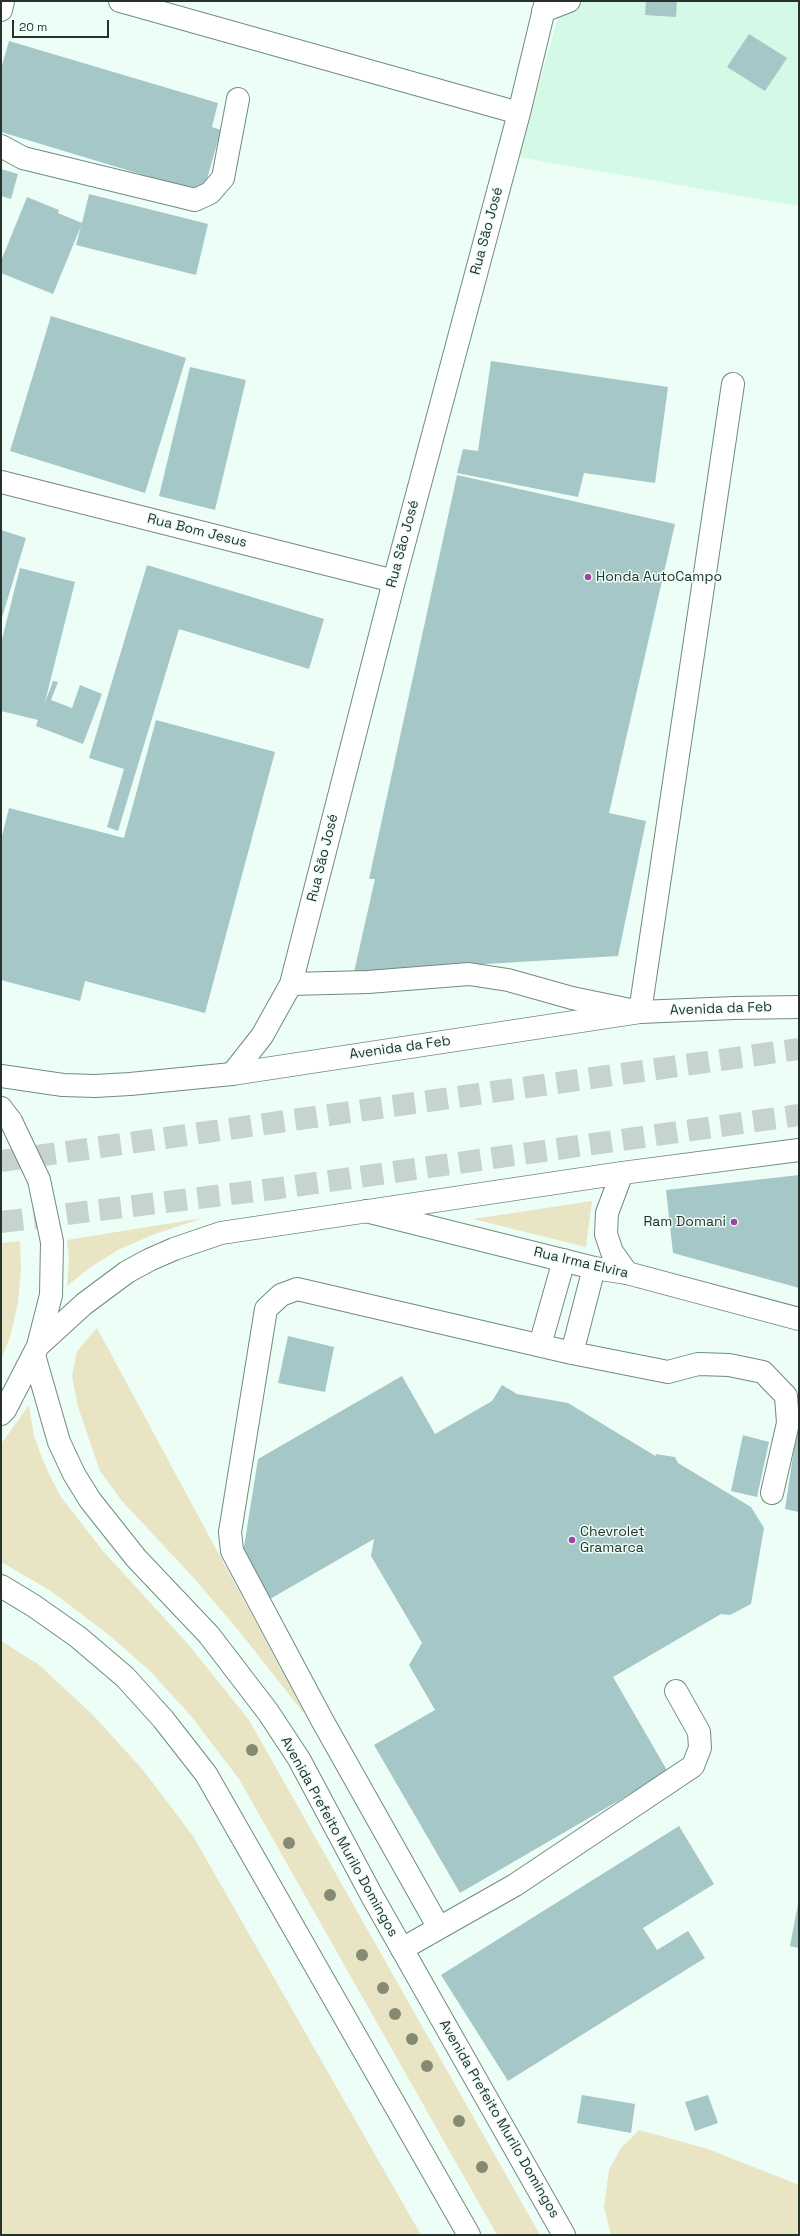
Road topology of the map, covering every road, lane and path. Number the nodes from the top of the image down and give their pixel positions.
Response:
1 (3, 1) edge
2 (120, 1) edge
3 (569, 1) edge
4 (544, 6) edge
5 (1, 10) edge
6 (238, 99) dead end
7 (519, 113) junction
8 (1, 146) edge
9 (732, 384) dead end
10 (1, 482) edge
11 (394, 581) junction
12 (291, 984) junction
13 (799, 1007) edge
14 (640, 1012) junction
15 (232, 1074) junction
16 (1, 1076) edge
17 (6, 1115) edge
18 (799, 1150) edge
19 (622, 1173) junction
20 (362, 1210) junction
21 (564, 1260) junction
22 (594, 1268) junction
23 (627, 1273) junction
24 (799, 1319) edge
25 (540, 1344) junction
26 (36, 1351) junction
27 (572, 1353) junction
28 (1, 1414) edge
29 (772, 1493) dead end
30 (1, 1586) edge
31 (676, 1691) dead end
32 (440, 1928) junction
33 (402, 1949) junction
34 (469, 2235) edge
35 (564, 2235) edge

1 - 5 main road
2 - 7 main road
3 - 4 main road
4 - 7 main road, Rua São José
6 - 8 main road
7 - 11 main road, Rua São José
9 - 14 main road
10 - 11 main road, Rua Bom Jesus
11 - 12 main road, Rua São José
12 - 14 main road
12 - 15 main road, Rua São José
13 - 14 main road, Avenida da Feb
14 - 15 main road, Avenida da Feb
15 - 16 main road, Avenida da Feb
17 - 26 main road, bridge
18 - 19 main road
19 - 20 main road
19 - 23 main road
20 - 21 main road, Rua Irma Elvira
20 - 26 main road
21 - 22 main road, Rua Irma Elvira
21 - 25 main road
22 - 23 main road, Rua Irma Elvira
22 - 27 main road
23 - 24 main road, Rua Irma Elvira
25 - 27 main road
25 - 32 main road
26 - 28 main road
26 - 33 main road, Avenida Prefeito Murilo Domingos
27 - 29 main road
30 - 34 main road
31 - 32 main road
32 - 33 main road
33 - 35 main road, Avenida Prefeito Murilo Domingos

